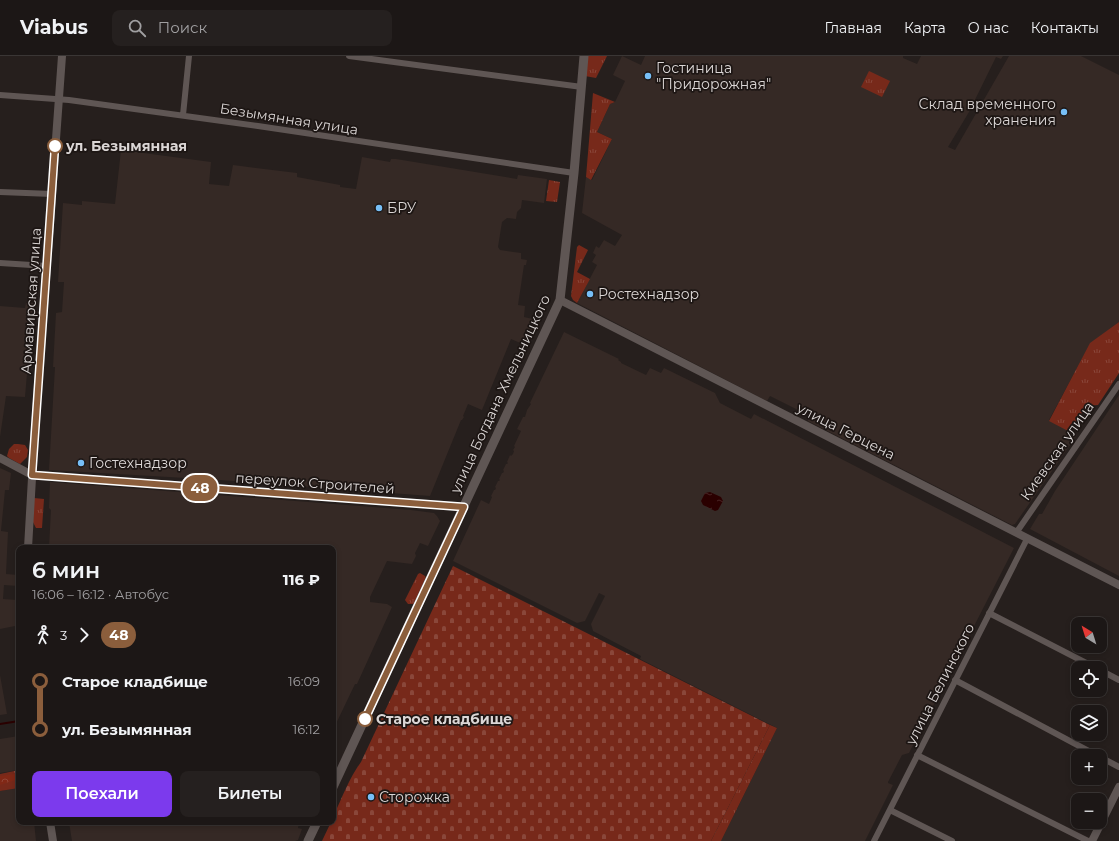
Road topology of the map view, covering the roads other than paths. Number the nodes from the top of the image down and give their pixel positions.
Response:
1 (62, 56) edge
2 (189, 56) edge
3 (349, 56) edge
4 (584, 56) edge
5 (582, 87) junction
6 (0, 95) edge
7 (59, 99) junction
8 (183, 115) junction
9 (574, 173) junction
10 (0, 192) edge
11 (52, 194) junction
12 (0, 263) edge
13 (47, 266) junction
14 (560, 300) junction
15 (1119, 384) edge
16 (0, 458) edge
17 (32, 475) junction
18 (464, 507) junction
19 (1016, 533) junction
20 (1027, 539) junction
21 (28, 545) edge
22 (1119, 585) edge
23 (989, 613) junction
24 (1082, 661) edge
25 (1107, 674) edge
26 (955, 680) junction
27 (1119, 680) edge
28 (1084, 749) edge
29 (917, 755) junction
30 (1107, 761) edge
31 (1119, 767) edge
32 (336, 781) edge
33 (1119, 787) edge
34 (890, 810) junction
35 (50, 825) edge
36 (316, 825) edge
37 (53, 841) edge
38 (308, 841) edge
39 (874, 841) edge
40 (952, 841) edge
41 (1088, 841) edge
42 (1092, 841) edge

1 - 7 street, Армавирская улица
2 - 8 street
3 - 5 street
4 - 5 main road, улица Богдана Хмельницкого
5 - 9 main road, улица Богдана Хмельницкого
6 - 7 street, Безымянная улица
7 - 8 street, Безымянная улица
7 - 11 street, Армавирская улица
8 - 9 street, Безымянная улица
9 - 14 main road, улица Богдана Хмельницкого
10 - 11 street
11 - 13 street, Армавирская улица
12 - 13 street
13 - 17 street, Армавирская улица
14 - 18 main road, улица Богдана Хмельницкого
14 - 19 street, улица Герцена
15 - 19 street, Киевская улица
16 - 17 street, переулок Строителей
17 - 18 street, переулок Строителей
17 - 21 street, Армавирская улица
18 - 32 main road, улица Богдана Хмельницкого
19 - 20 street, улица Герцена
20 - 22 street, улица Герцена
20 - 23 street, улица Белинского
23 - 24 street
23 - 26 street, улица Белинского
25 - 27 street
26 - 28 street
26 - 29 street, улица Белинского
29 - 34 street, улица Белинского
29 - 41 street
30 - 31 street
33 - 42 street
34 - 39 street, улица Белинского
34 - 40 street
35 - 37 street
36 - 38 main road

